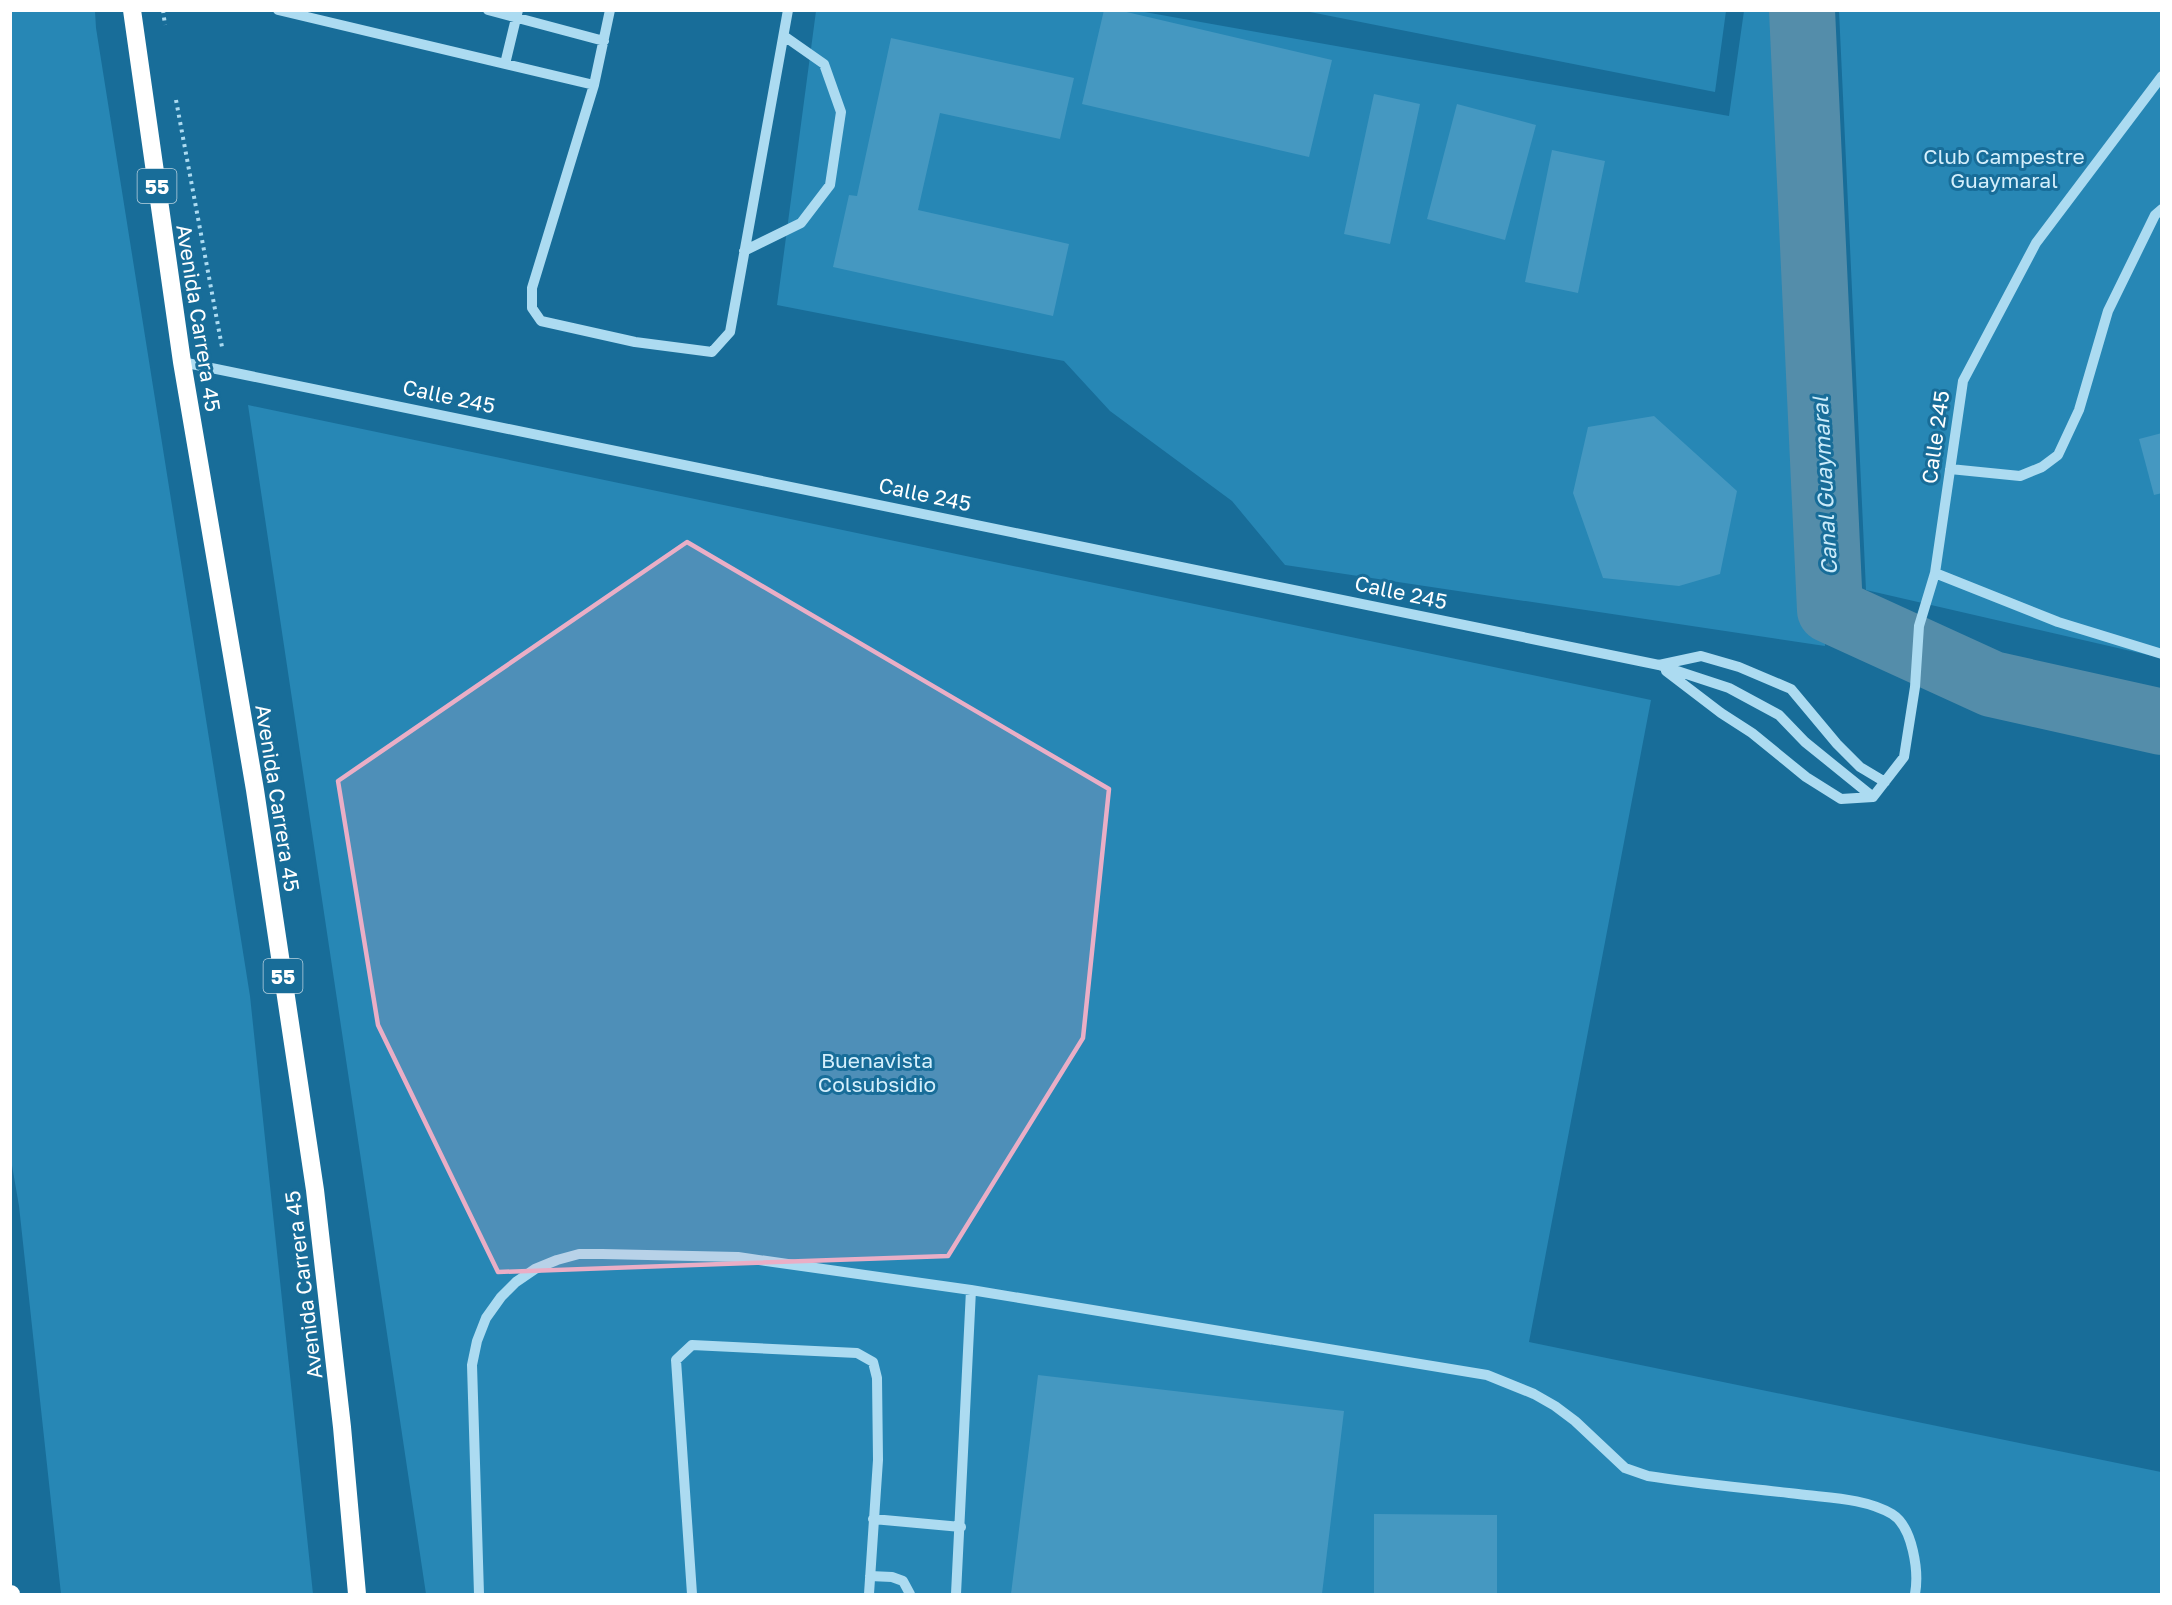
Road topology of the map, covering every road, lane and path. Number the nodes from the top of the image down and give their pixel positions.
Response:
1 (132, 10) edge
2 (164, 10) edge
3 (278, 10) edge
4 (488, 10) edge
5 (610, 10) edge
6 (788, 10) edge
7 (517, 14) edge
8 (167, 33) dead end
9 (784, 36) junction
10 (604, 41) junction
11 (506, 64) junction
12 (2162, 76) edge
13 (594, 85) junction
14 (174, 89) dead end
15 (2162, 209) edge
16 (744, 250) junction
17 (182, 362) junction
18 (226, 370) junction
19 (1950, 469) junction
20 (1935, 573) junction
21 (2162, 654) edge
22 (1659, 665) junction
23 (1885, 782) junction
24 (1873, 797) junction
25 (971, 1290) junction
26 (873, 1519) junction
27 (961, 1527) junction
28 (870, 1576) junction
29 (357, 1594) edge
30 (478, 1594) edge
31 (692, 1594) edge
32 (869, 1594) edge
33 (910, 1594) edge
34 (956, 1594) edge
35 (1915, 1594) edge

1 - 17 highway, Avenida Carrera 45 / 55
2 - 8 path
3 - 11 lane
4 - 7 lane
5 - 10 lane
6 - 9 lane
7 - 10 lane
7 - 11 lane
9 - 16 lane
9 - 16 lane
10 - 13 lane
11 - 13 lane
12 - 19 lane, Calle 245
13 - 16 lane
14 - 18 path
15 - 19 lane
17 - 18 lane, Calle 245
17 - 29 highway, Avenida Carrera 45 / 55
18 - 22 lane, Calle 245
19 - 20 lane, Calle 245
20 - 21 lane
20 - 23 lane, Calle 245
22 - 23 lane, Calle 245
22 - 24 lane, Calle 245
22 - 24 lane, Calle 245
23 - 24 lane, Calle 245
25 - 27 lane
25 - 30 lane
25 - 35 lane
26 - 27 lane
26 - 28 lane
26 - 31 lane
27 - 34 lane
28 - 32 lane
28 - 33 lane

